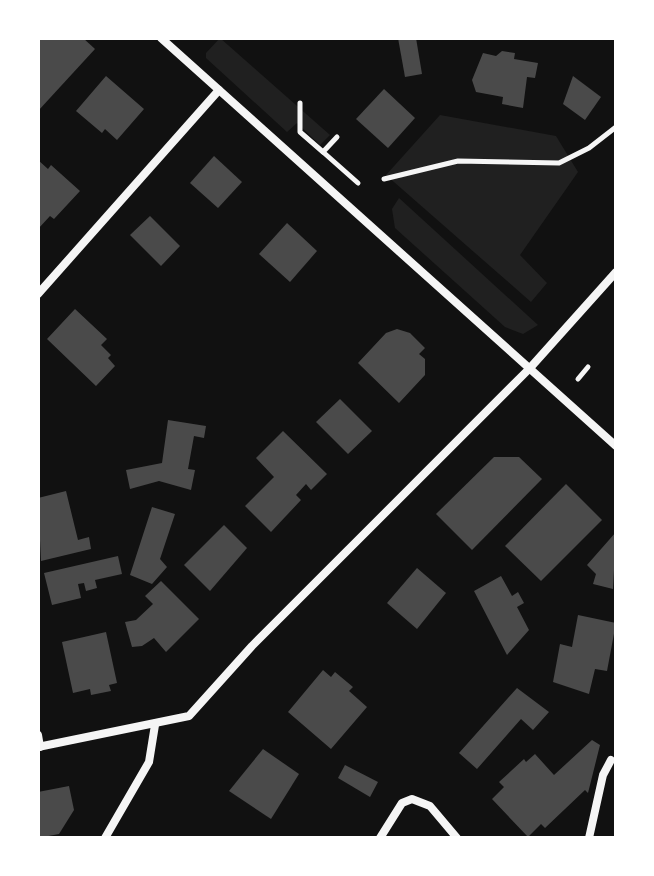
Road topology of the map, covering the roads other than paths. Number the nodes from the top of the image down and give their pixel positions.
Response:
1 (161, 38) edge
2 (219, 90) junction
3 (616, 272) edge
4 (38, 294) edge
5 (530, 368) junction
6 (616, 446) edge
7 (155, 725) junction
8 (38, 735) edge
9 (39, 747) edge
10 (611, 760) dead end
11 (105, 838) edge
12 (380, 838) edge
13 (457, 838) edge
14 (589, 838) edge

1 - 2 street
2 - 4 street
2 - 5 street
3 - 5 street
5 - 6 street
5 - 7 street
7 - 9 street
7 - 11 street
8 - 9 street
10 - 14 street
12 - 13 street

